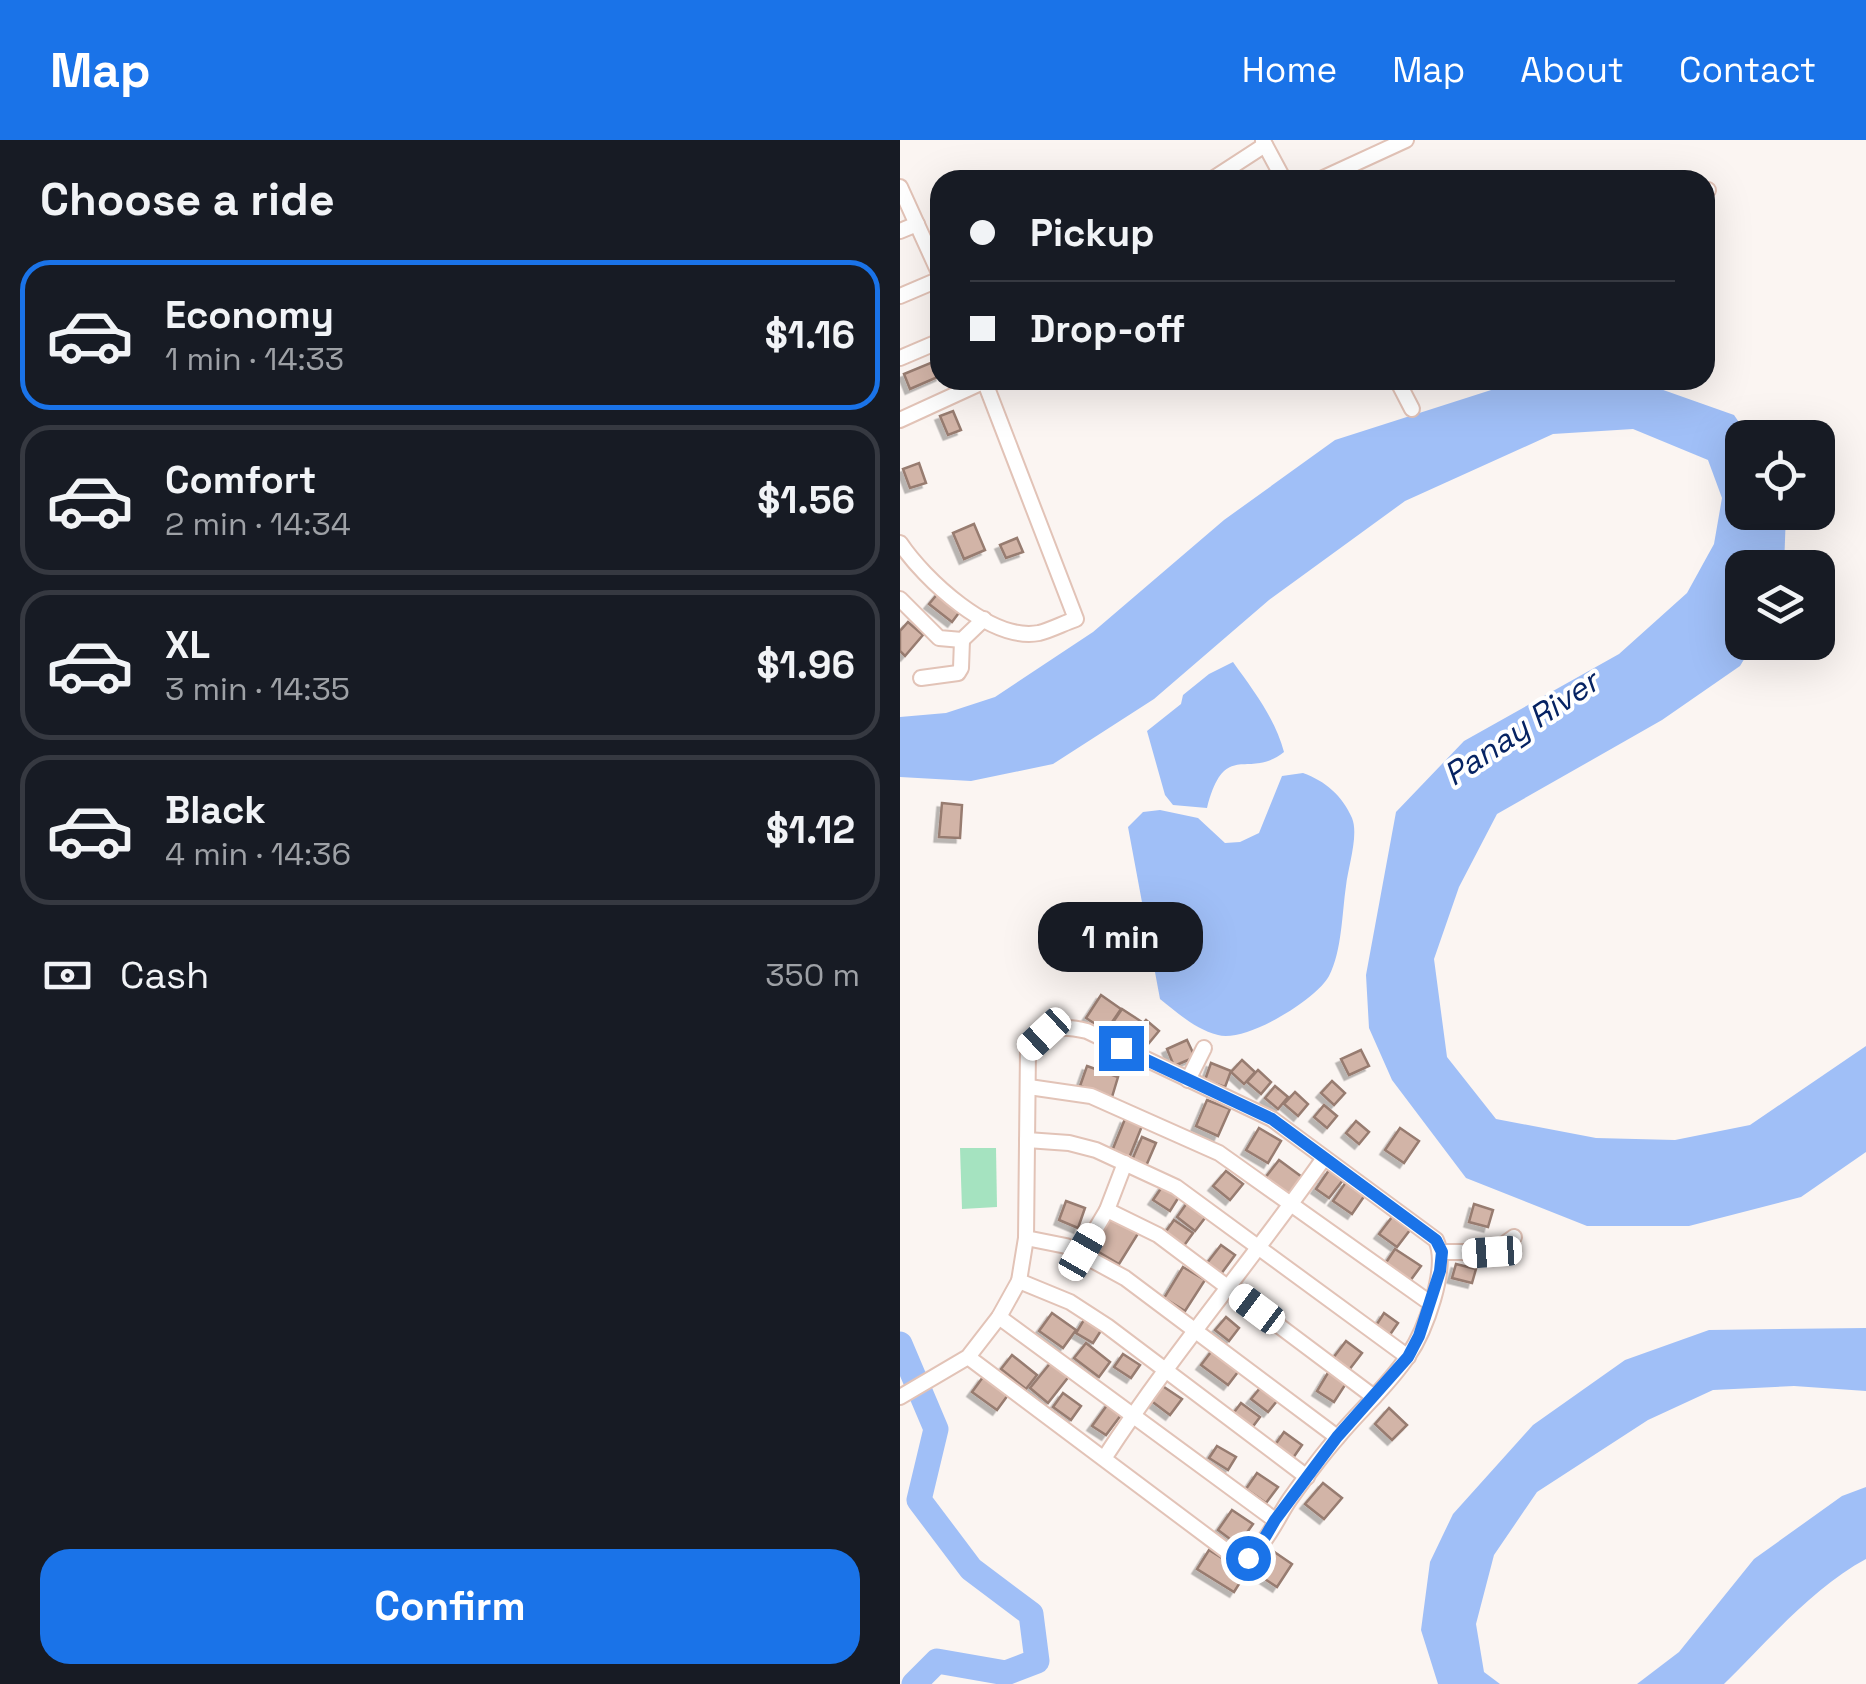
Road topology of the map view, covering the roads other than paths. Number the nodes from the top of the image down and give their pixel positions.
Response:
1 (1406, 140) edge
2 (1264, 142) edge
3 (1225, 170) edge
4 (1279, 170) edge
5 (1341, 170) edge
6 (900, 187) edge
7 (917, 224) junction
8 (900, 231) edge
9 (930, 254) edge
10 (930, 282) edge
11 (900, 296) edge
12 (930, 346) edge
13 (900, 358) edge
14 (965, 390) edge
15 (987, 390) edge
16 (1402, 390) edge
17 (1412, 409) dead end
18 (900, 420) edge
19 (900, 543) edge
20 (900, 599) edge
21 (984, 619) junction
22 (962, 640) junction
23 (921, 678) dead end
24 (1204, 1048) dead end
25 (1188, 1080) junction
26 (1029, 1087) junction
27 (1028, 1140) junction
28 (1324, 1158) junction
29 (1124, 1163) junction
30 (1291, 1205) junction
31 (1108, 1210) junction
32 (1514, 1237) dead end
33 (1026, 1238) junction
34 (1260, 1248) junction
35 (1082, 1252) junction
36 (1442, 1252) junction
37 (1019, 1281) junction
38 (1228, 1287) junction
39 (1430, 1303) junction
40 (999, 1318) junction
41 (1193, 1331) junction
42 (968, 1357) junction
43 (1408, 1357) junction
44 (1167, 1371) junction
45 (901, 1396) edge
46 (1374, 1397) junction
47 (1133, 1414) junction
48 (1337, 1437) junction
49 (1105, 1457) junction
50 (1306, 1476) junction
51 (1275, 1520) junction

1 - 5 street
2 - 3 street
2 - 4 street
6 - 7 street
7 - 8 street
7 - 9 street
10 - 11 street
12 - 13 street
14 - 18 street
15 - 21 street
16 - 17 street
19 - 21 street
20 - 22 street
21 - 22 street
22 - 23 street
24 - 25 street
25 - 26 street
25 - 28 street
26 - 27 street
26 - 30 street
27 - 29 street
27 - 33 street
28 - 30 street
28 - 36 street
29 - 31 street
29 - 34 street
30 - 34 street
30 - 39 street
31 - 35 street
31 - 38 street
32 - 36 street
33 - 35 street
33 - 37 street
34 - 38 street
34 - 43 street
35 - 41 street
36 - 39 street
37 - 40 street
37 - 44 street
38 - 41 street
38 - 46 street
39 - 43 street
40 - 42 street
40 - 47 street
41 - 44 street
41 - 48 street
42 - 45 street
42 - 49 street
43 - 46 street
44 - 47 street
44 - 50 street
46 - 48 street
47 - 49 street
47 - 51 street
48 - 50 street
49 - 51 street
50 - 51 street

